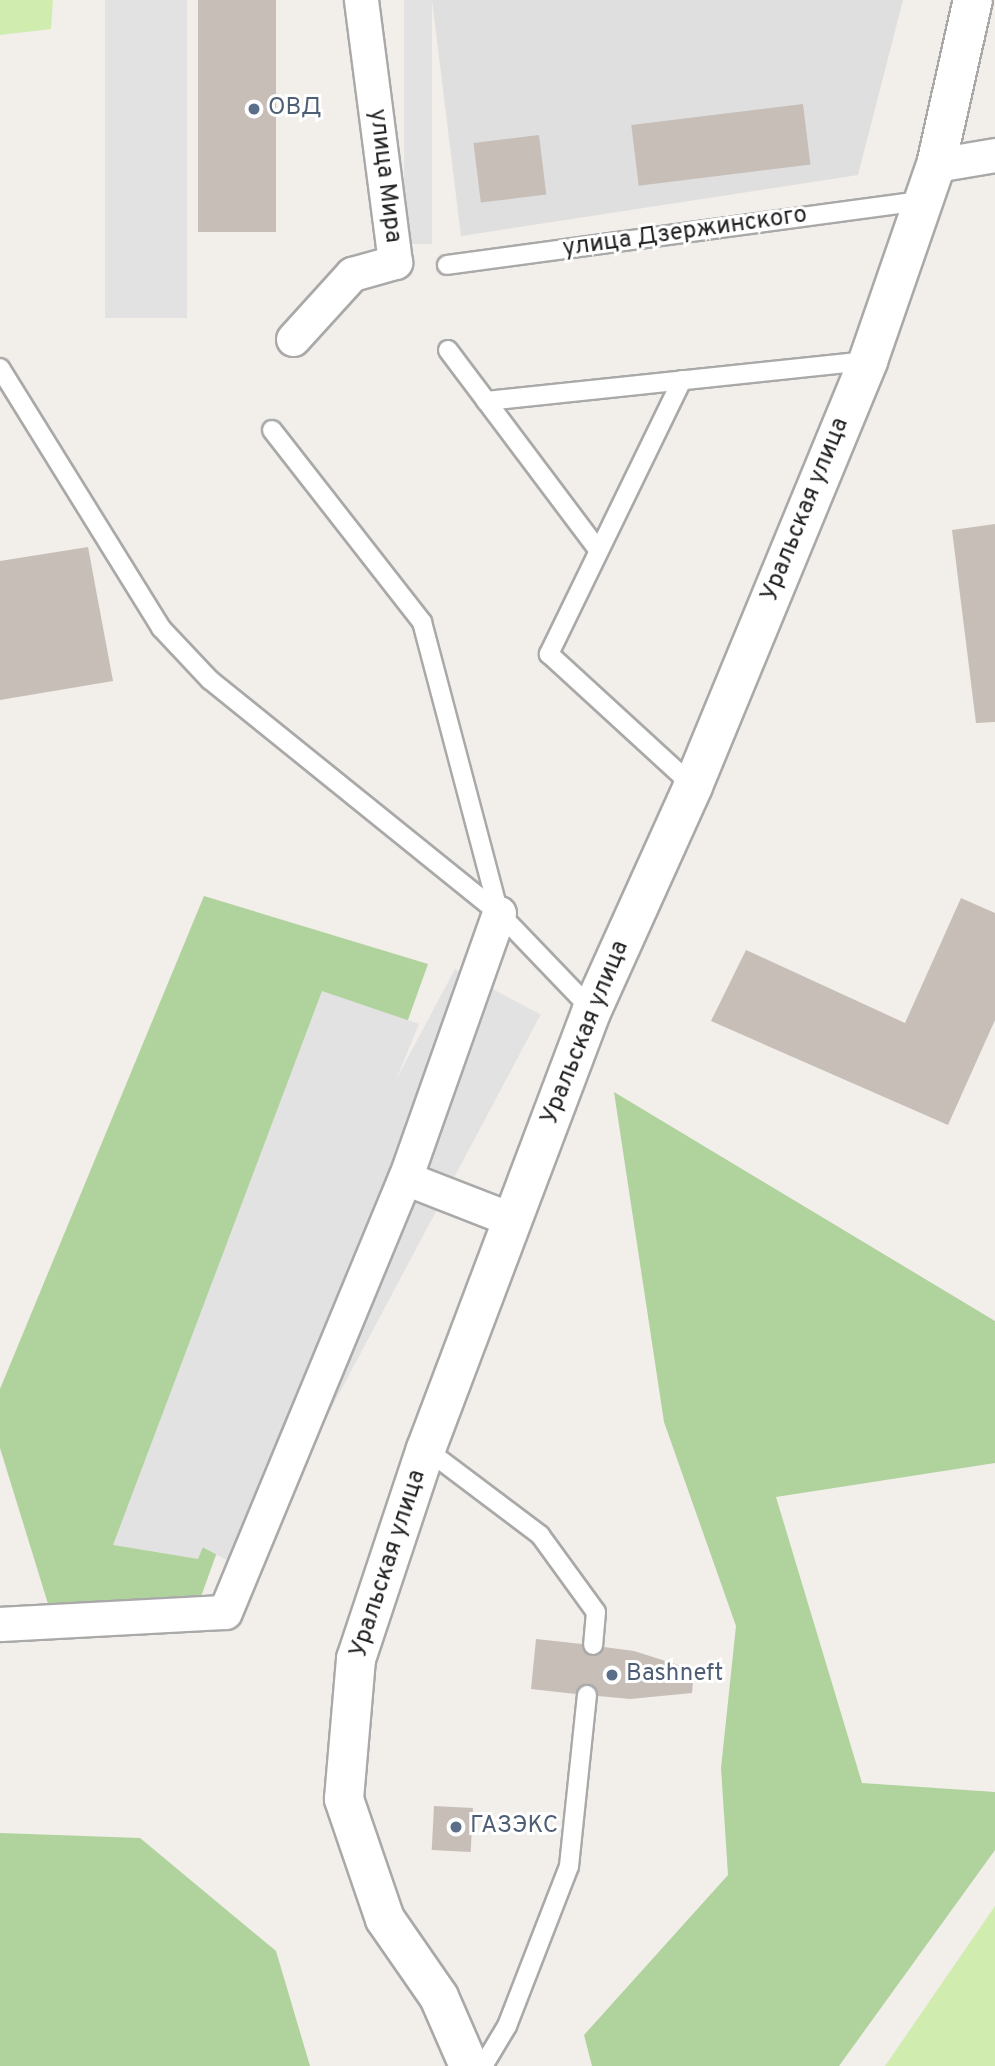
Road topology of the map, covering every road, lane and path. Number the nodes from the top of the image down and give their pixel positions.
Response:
1 (361, 0) edge
2 (973, 0) edge
3 (995, 155) edge
4 (936, 164) junction
5 (923, 201) junction
6 (447, 265) dead end
7 (293, 339) dead end
8 (448, 351) dead end
9 (868, 361) junction
10 (0, 368) edge
11 (682, 380) junction
12 (486, 401) junction
13 (272, 430) dead end
14 (599, 551) junction
15 (694, 786) junction
16 (499, 914) junction
17 (592, 1010) junction
18 (405, 1178) junction
19 (513, 1220) junction
20 (426, 1449) junction
21 (0, 1624) edge
22 (593, 1645) dead end
23 (587, 1695) dead end
24 (469, 2066) edge
25 (483, 2066) edge

1 - 7 street, улица Мира
2 - 4 street, Уральская улица
3 - 4 street
4 - 5 street, Уральская улица
5 - 6 lane, улица Дзержинского
5 - 9 street, Уральская улица
8 - 12 lane
9 - 11 lane
9 - 15 street, Уральская улица
10 - 16 lane
11 - 12 lane
11 - 14 lane
12 - 14 lane
13 - 16 lane
14 - 15 lane
15 - 17 street, Уральская улица
16 - 17 lane
16 - 18 street
17 - 19 street, Уральская улица
18 - 19 street
18 - 21 street
19 - 20 street, Уральская улица
20 - 22 lane
20 - 24 street, Уральская улица
23 - 25 lane

